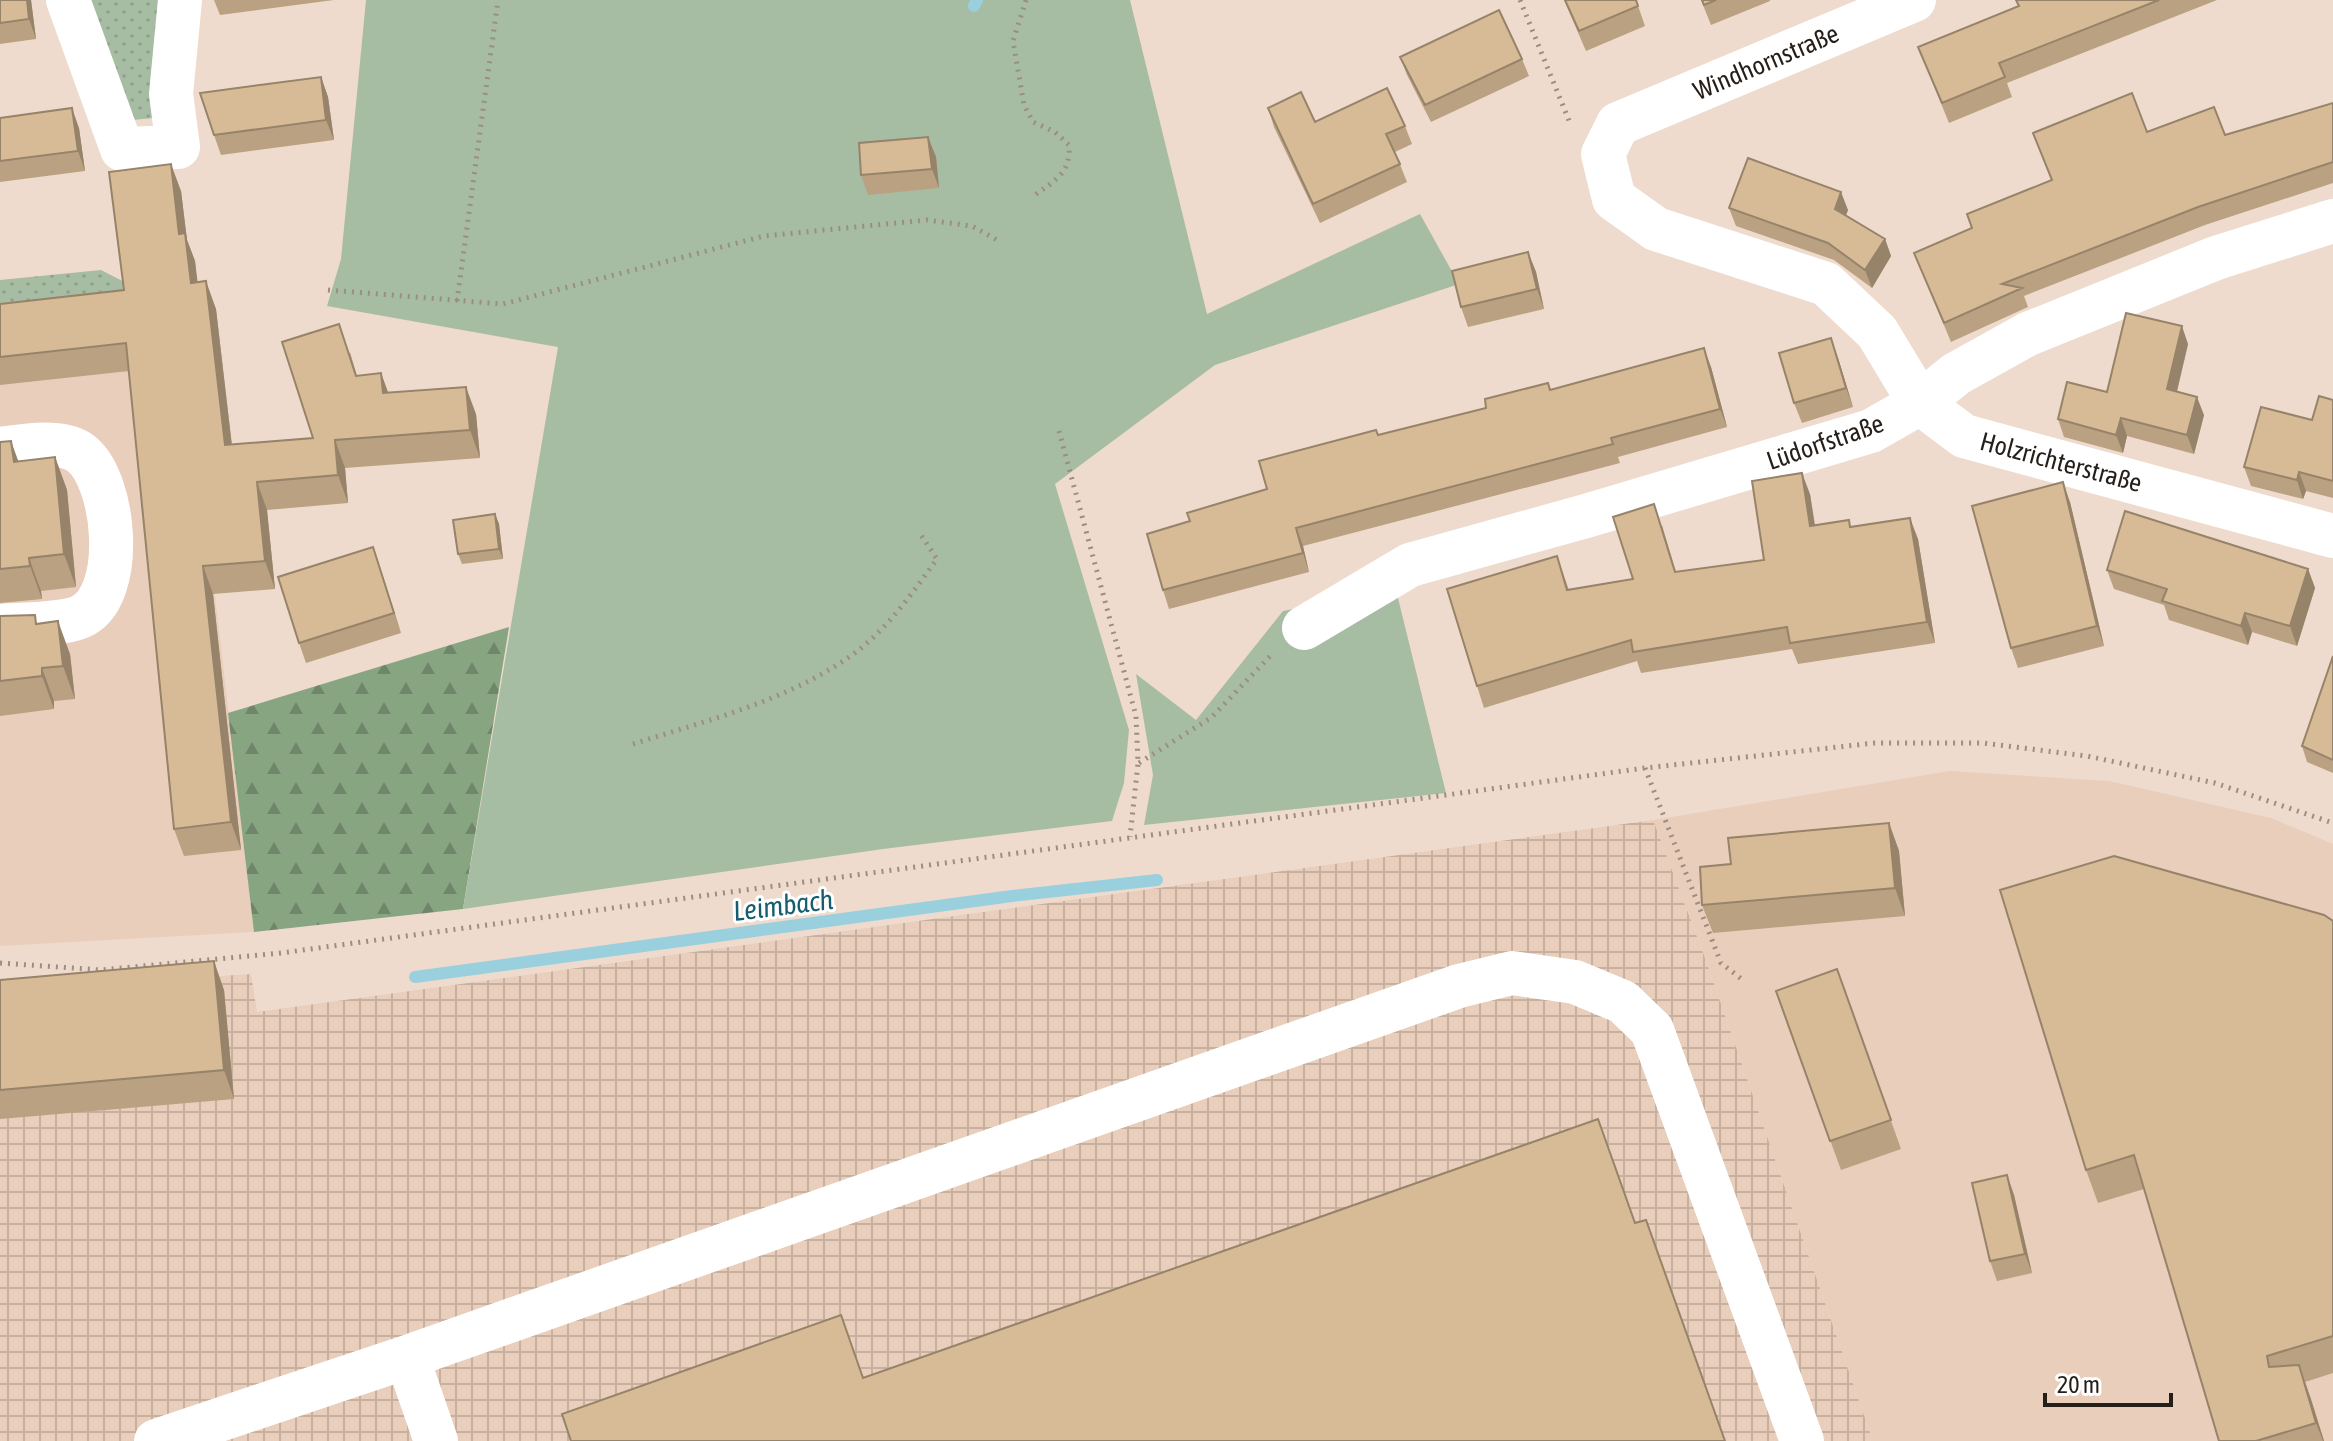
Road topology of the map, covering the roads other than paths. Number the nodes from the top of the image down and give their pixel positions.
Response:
1 (68, 0) edge
2 (180, 0) edge
3 (1914, 0) edge
4 (1618, 124) joint
5 (2333, 221) edge
6 (1920, 403) junction
7 (0, 449) edge
8 (2333, 536) edge
9 (0, 626) edge
10 (1304, 628) road end
11 (407, 1357) junction
12 (156, 1441) edge
13 (436, 1441) edge
14 (1802, 1441) edge

1 - 2 street
3 - 4 street, Windhornstraße
4 - 6 street, Holzrichterstraße
5 - 6 street, Lüdorfstraße
6 - 8 street, Holzrichterstraße
6 - 10 street, Lüdorfstraße
7 - 9 street
11 - 12 street
11 - 13 street
11 - 14 street

